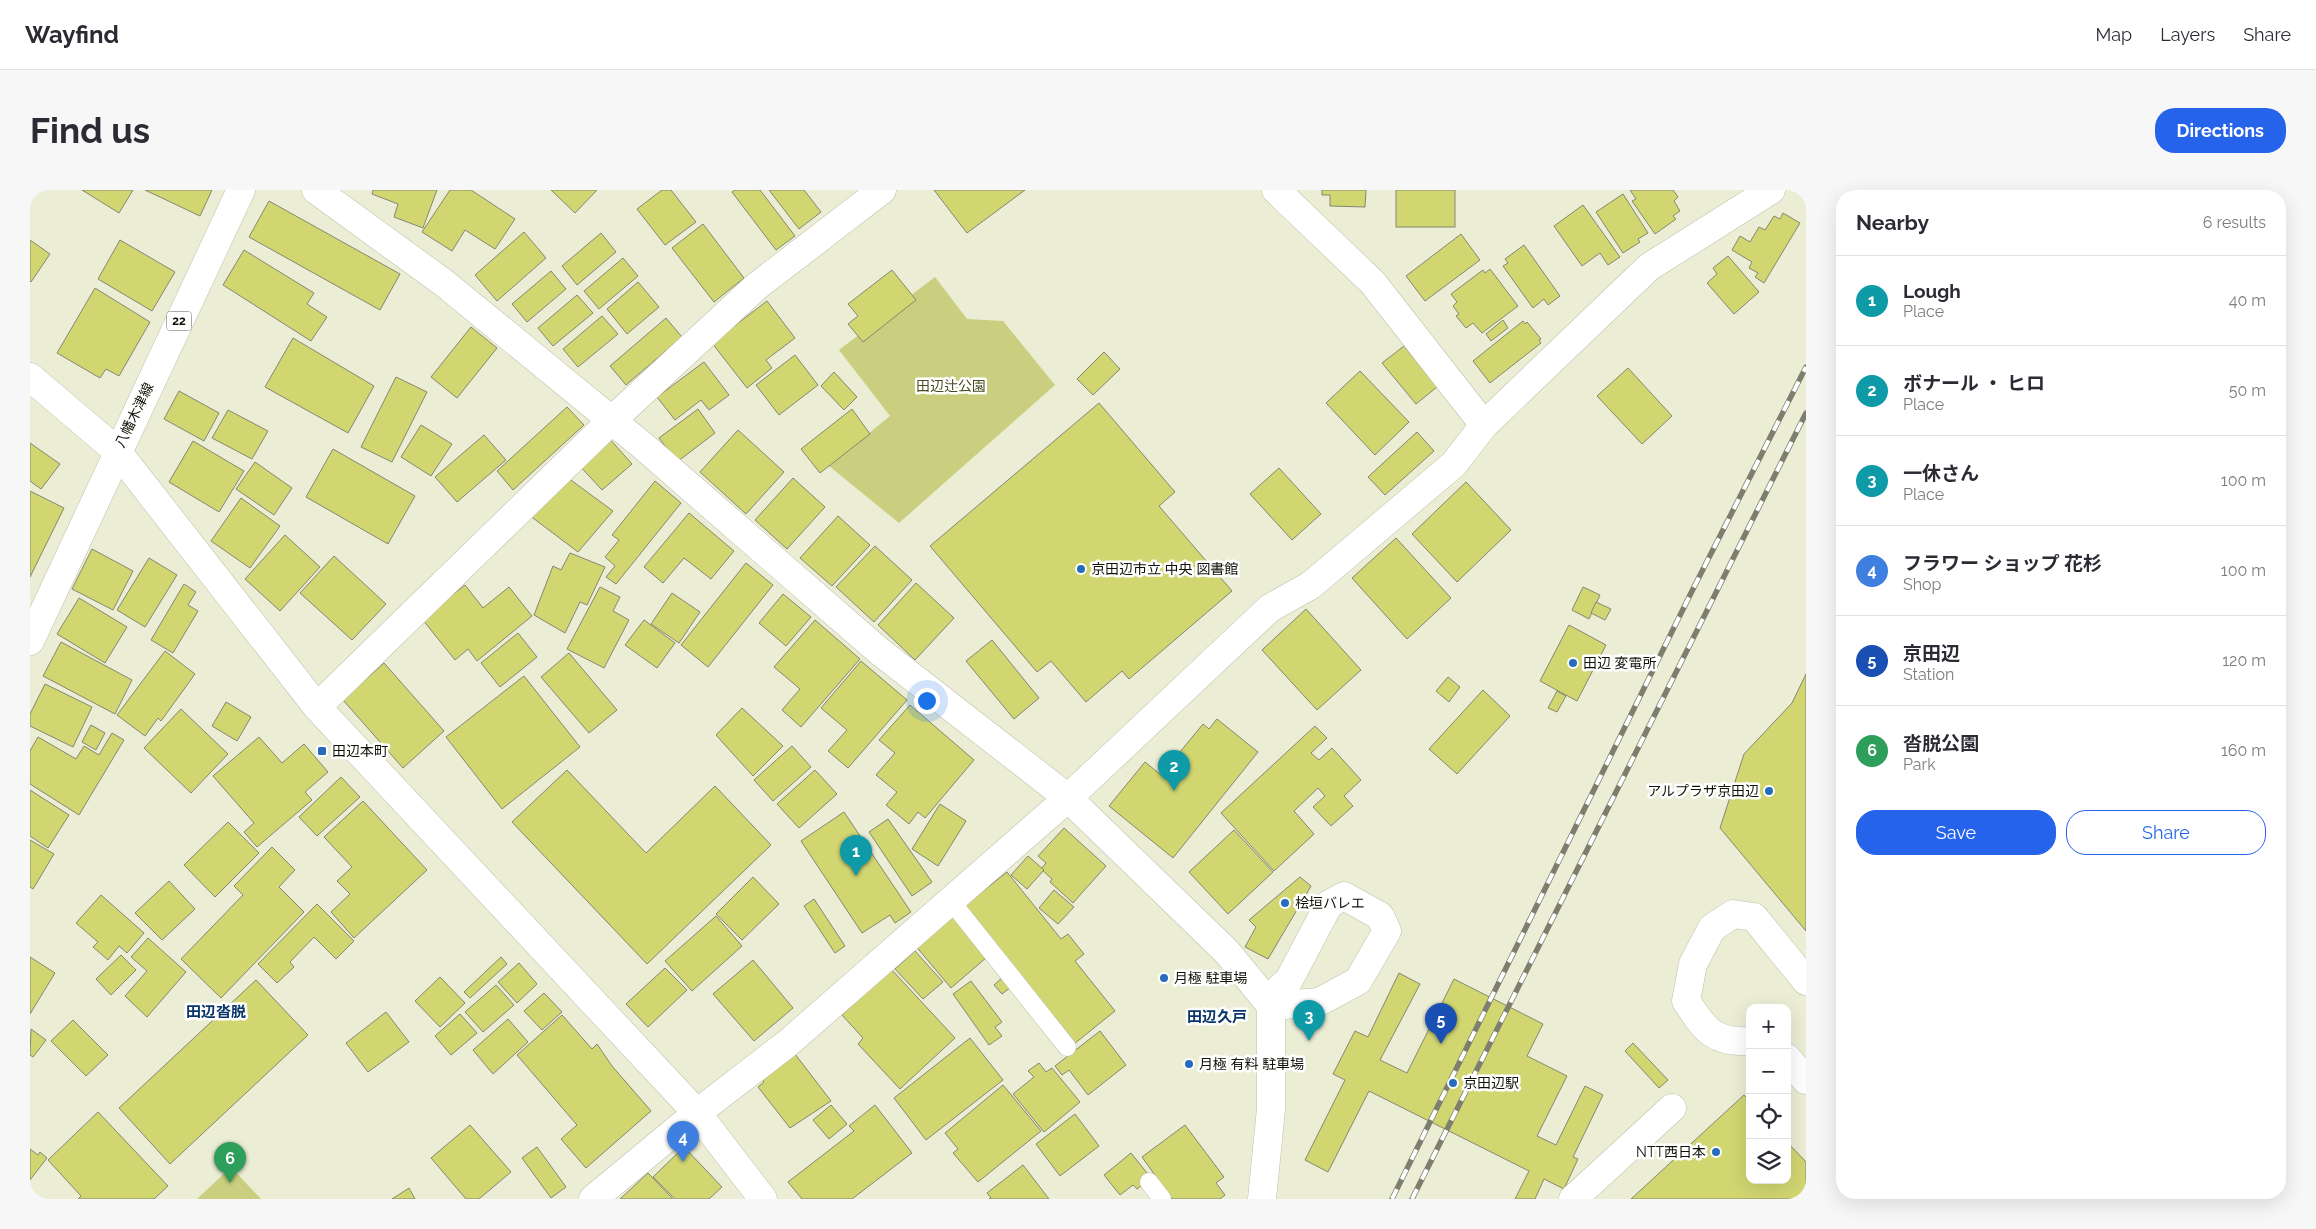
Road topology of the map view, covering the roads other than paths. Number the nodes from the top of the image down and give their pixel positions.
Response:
1 (240, 190) edge
2 (316, 190) edge
3 (882, 190) edge
4 (1276, 190) edge
5 (1771, 190) edge
6 (30, 378) edge
7 (611, 421) junction
8 (1484, 425) junction
9 (117, 451) junction
10 (30, 641) edge
11 (317, 707) junction
12 (1068, 798) junction
13 (951, 900) junction
14 (1806, 982) edge
15 (1746, 1041) edge
16 (1067, 1047) dead end
17 (1791, 1063) edge
18 (1806, 1080) edge
19 (1672, 1108) dead end
20 (697, 1113) junction
21 (1149, 1182) dead end
22 (593, 1199) edge
23 (763, 1199) edge
24 (1162, 1199) edge
25 (1262, 1199) edge
26 (1573, 1199) edge

1 - 9 street, 八幡木津線 / 22
2 - 7 street
3 - 7 street
4 - 8 street
5 - 8 street
6 - 9 street
7 - 11 street
7 - 12 street
8 - 12 street
9 - 10 street, 八幡木津線 / 22
9 - 11 street
11 - 20 street
12 - 13 street
12 - 25 street
13 - 16 lane
13 - 20 street
14 - 15 street
17 - 18 street
19 - 26 street
20 - 22 street
20 - 23 street
21 - 24 lane

